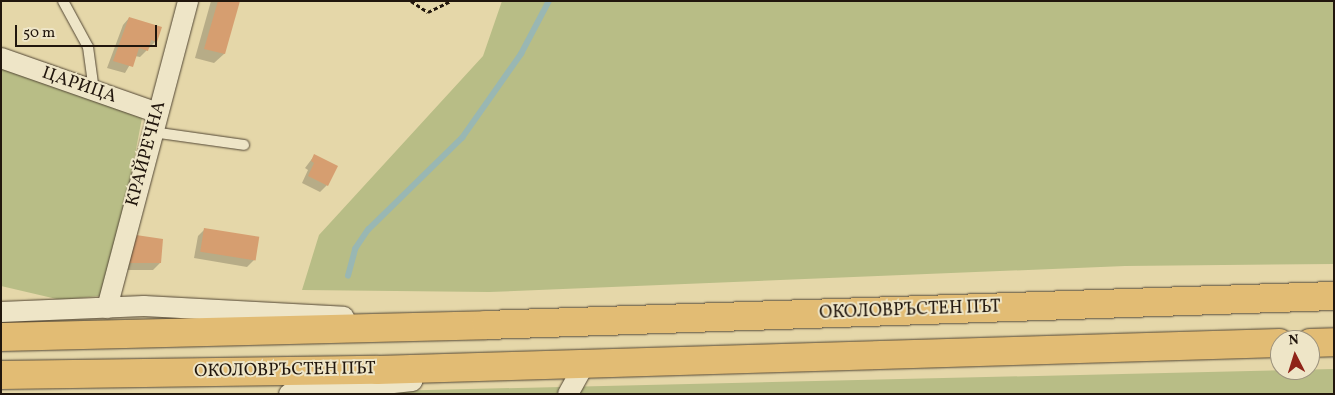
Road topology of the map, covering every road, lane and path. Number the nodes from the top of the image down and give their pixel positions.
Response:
1 (63, 1) edge
2 (188, 1) edge
3 (411, 1) edge
4 (451, 1) edge
5 (1, 58) edge
6 (94, 91) junction
7 (158, 113) junction
8 (152, 132) junction
9 (244, 145) dead end
10 (1334, 296) edge
11 (107, 308) junction
12 (1, 312) edge
13 (486, 325) junction
14 (1, 337) edge
15 (1334, 342) edge
16 (1270, 343) edge
17 (1320, 343) edge
18 (576, 363) junction
19 (1, 375) edge
20 (289, 394) edge
21 (568, 394) edge

1 - 6 lane
2 - 7 street, КРАЙРЕЧНА
3 - 4 path
5 - 6 street, ЦАРИЦА
6 - 7 street, ЦАРИЦА
7 - 8 street, КРАЙРЕЧНА
8 - 9 lane
8 - 11 street, КРАЙРЕЧНА
10 - 13 highway, ОКОЛОВРЪСТЕН ПЪТ
11 - 12 street, ОКОЛОВРЪСТЕН ПЪТ
11 - 13 street, ОКОЛОВРЪСТЕН ПЪТ
13 - 14 highway, ОКОЛОВРЪСТЕН ПЪТ
15 - 17 highway
16 - 18 highway, ОКОЛОВРЪСТЕН ПЪТ
18 - 19 highway, ОКОЛОВРЪСТЕН ПЪТ
18 - 20 street, ОКОЛОВРЪСТЕН ПЪТ
18 - 21 street

